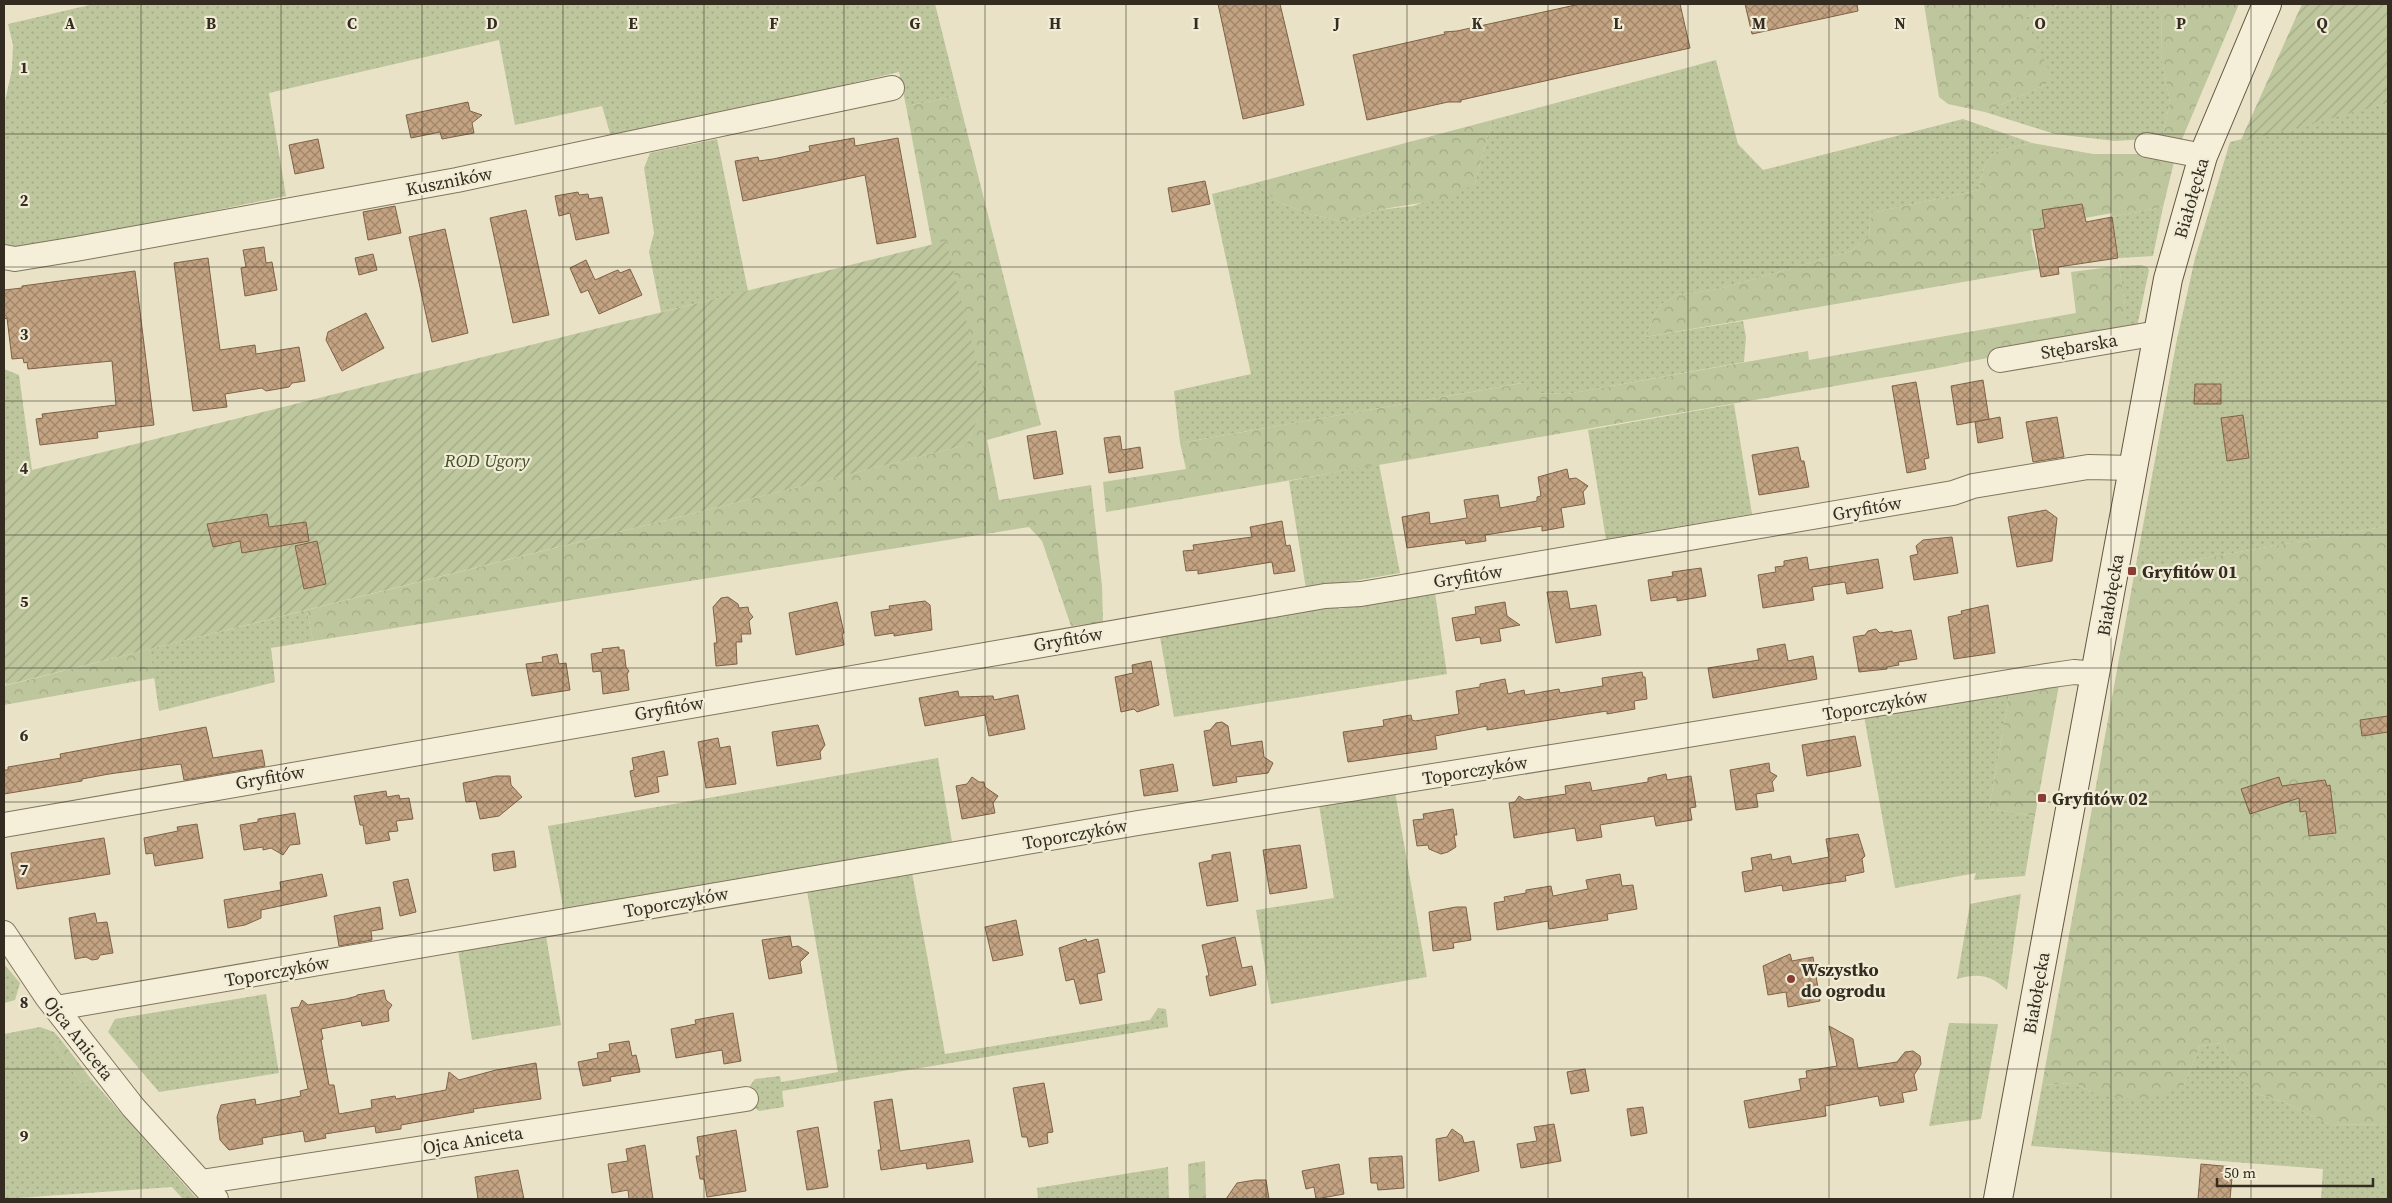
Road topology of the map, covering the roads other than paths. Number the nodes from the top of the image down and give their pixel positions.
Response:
1 (2267, 4) edge
2 (892, 88) dead end
3 (2147, 145) dead end
4 (2202, 156) junction
5 (4, 257) edge
6 (2158, 333) junction
7 (2000, 360) dead end
8 (2134, 468) junction
9 (2096, 674) junction
10 (4, 825) edge
11 (4, 933) edge
12 (56, 1008) junction
13 (746, 1099) dead end
14 (208, 1191) edge
15 (1998, 1199) edge

1 - 4 street, Białołęcka
2 - 5 street, Kuszników
3 - 4 street
4 - 6 street, Białołęcka
6 - 7 street, Stębarska
6 - 8 street, Białołęcka
8 - 9 street, Białołęcka
8 - 10 street, Gryfitów
9 - 12 street, Toporczyków
9 - 15 street, Białołęcka
11 - 12 street, Ojca Aniceta
12 - 14 street, Ojca Aniceta
13 - 14 street, Ojca Aniceta

